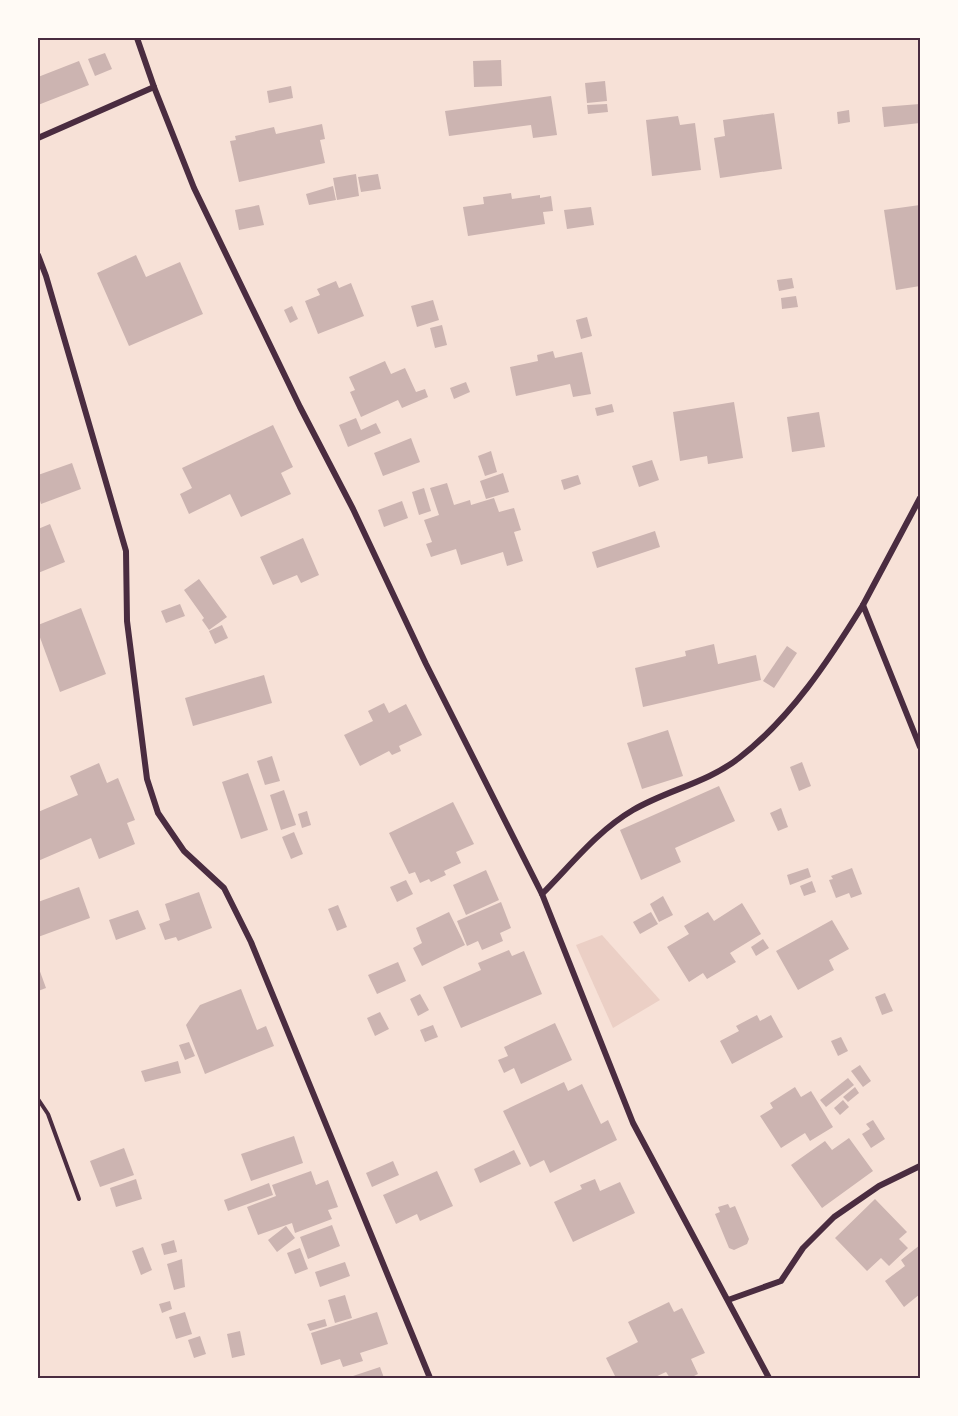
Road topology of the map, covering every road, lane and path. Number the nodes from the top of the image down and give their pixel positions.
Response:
1 (137, 38) edge
2 (154, 87) junction
3 (38, 138) edge
4 (38, 255) edge
5 (921, 498) edge
6 (863, 605) junction
7 (921, 747) edge
8 (542, 894) junction
9 (38, 1099) edge
10 (921, 1166) edge
11 (79, 1199) dead end
12 (728, 1300) junction
13 (430, 1378) edge
14 (769, 1378) edge

1 - 2 street
2 - 3 street
2 - 8 street
4 - 13 street
5 - 6 street
6 - 7 street
6 - 8 street
8 - 12 street
9 - 11 path
10 - 12 street
12 - 14 street

